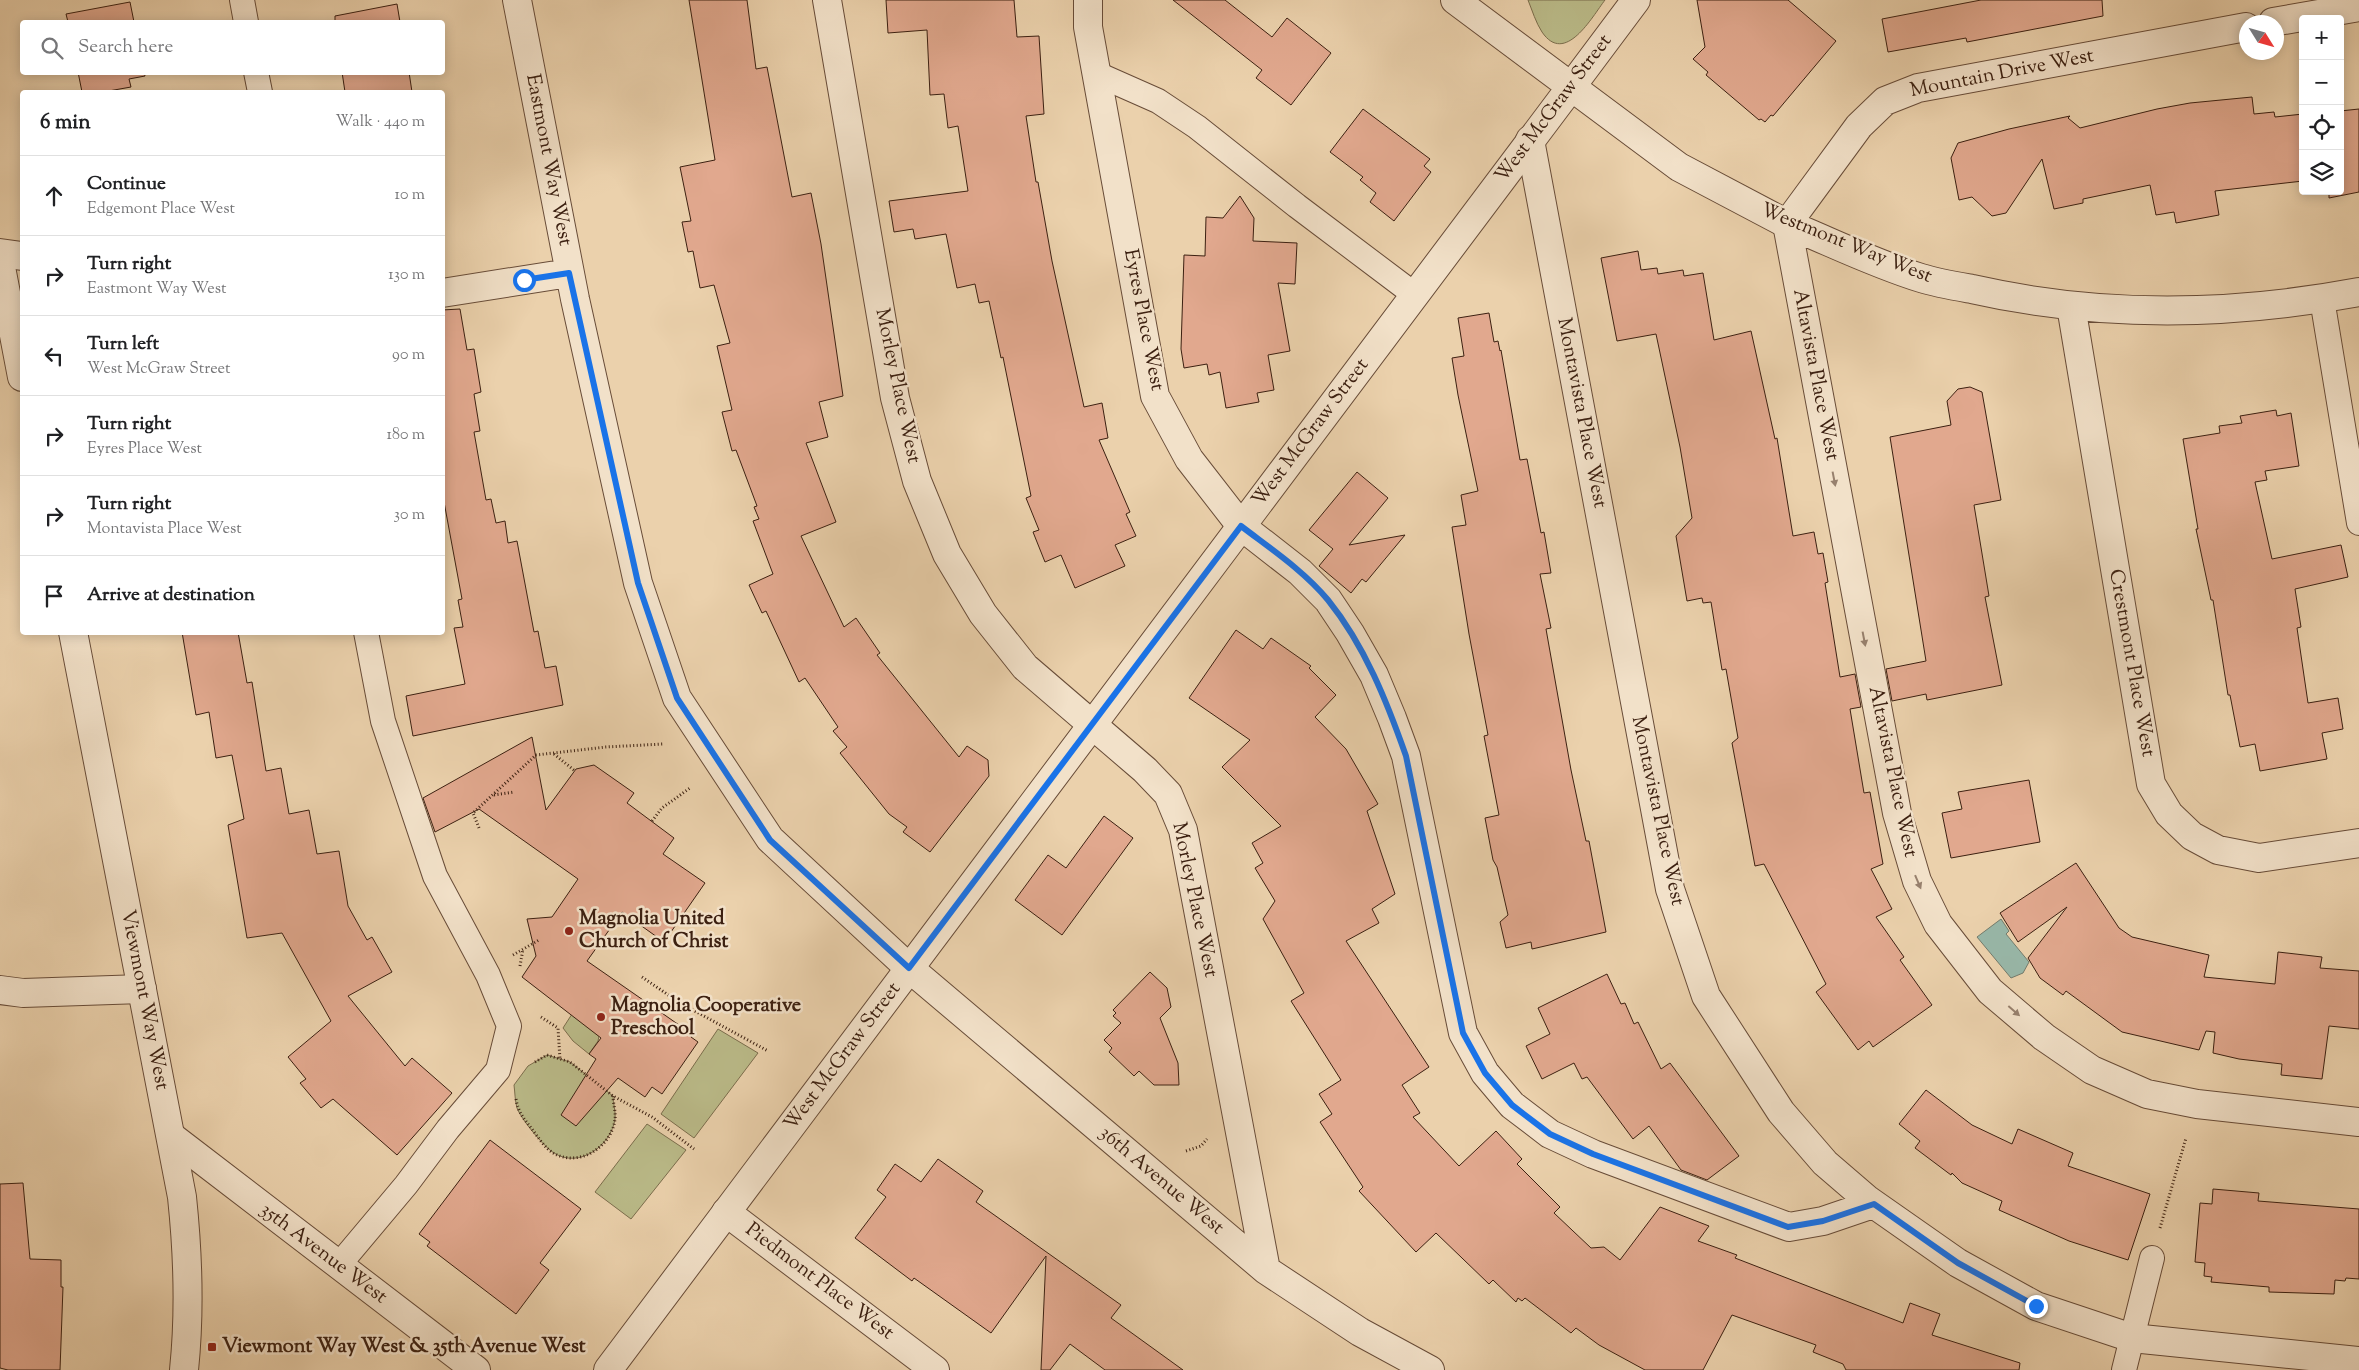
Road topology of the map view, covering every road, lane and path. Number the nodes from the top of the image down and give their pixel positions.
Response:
1 (242, 0) edge
2 (517, 0) edge
3 (827, 0) edge
4 (1088, 0) edge
5 (1455, 0) edge
6 (1636, 0) edge
7 (2359, 7) edge
8 (246, 20) edge
9 (2284, 20) edge
10 (2239, 28) edge
11 (1097, 74) junction
12 (257, 75) edge
13 (1571, 87) junction
14 (260, 90) edge
15 (1530, 140) junction
16 (1787, 224) junction
17 (0, 253) edge
18 (20, 256) edge
19 (0, 262) edge
20 (569, 273) junction
21 (2359, 292) edge
22 (445, 293) edge
23 (1415, 295) junction
24 (2322, 299) junction
25 (2071, 306) junction
26 (20, 367) edge
27 (2359, 523) edge
28 (1241, 526) junction
29 (74, 635) edge
30 (367, 635) edge
31 (1093, 723) junction
32 (663, 744) dead end
33 (553, 753) junction
34 (575, 771) dead end
35 (690, 788) dead end
36 (514, 792) dead end
37 (493, 795) junction
38 (652, 822) dead end
39 (479, 828) dead end
40 (2359, 844) edge
41 (909, 968) junction
42 (642, 977) dead end
43 (142, 989) junction
44 (0, 990) edge
45 (768, 1051) dead end
46 (528, 1066) dead end
47 (515, 1094) dead end
48 (613, 1096) junction
49 (2359, 1122) edge
50 (172, 1138) junction
51 (1207, 1139) dead end
52 (694, 1149) dead end
53 (1186, 1151) dead end
54 (2180, 1153) dead end
55 (1874, 1204) junction
56 (726, 1212) junction
57 (2152, 1258) joint
58 (338, 1266) junction
59 (1266, 1270) junction
60 (2132, 1338) junction
61 (2359, 1361) edge
62 (184, 1370) edge
63 (476, 1370) edge
64 (608, 1370) edge
65 (935, 1370) edge
66 (1430, 1370) edge
67 (2124, 1370) edge

1 - 8 lane
2 - 20 street, Eastmont Way West
3 - 31 street, Morley Place West
4 - 11 street, Eyres Place West
5 - 13 street, Westmont Way West
6 - 13 street, West McGraw Street
7 - 9 street
10 - 16 street, Mountain Drive West
11 - 23 lane
11 - 28 street, Eyres Place West
12 - 14 lane
13 - 15 street, West McGraw Street
13 - 16 street, Westmont Way West
15 - 23 street, West McGraw Street
15 - 55 street, Montavista Place West
16 - 25 street, Westmont Way West
16 -> 49 street, Altavista Place West
17 - 18 street
19 - 26 street
20 - 22 street
20 - 41 street, Eastmont Way West
21 - 24 street, Westmont Way West
23 - 28 street, West McGraw Street
24 - 25 street, Westmont Way West
24 - 27 lane
25 - 40 street, Crestmont Place West
28 - 31 street, West McGraw Street
28 - 55 street, Eyres Place West
29 - 43 street, Viewmont Way West
30 - 58 lane
31 - 41 street, West McGraw Street
31 - 59 street, Morley Place West
32 - 33 path
33 - 34 path
33 - 37 path
35 - 38 path
36 - 37 path
37 - 39 path
41 - 56 street, West McGraw Street
41 - 59 street, 36th Avenue West
42 - 45 path
43 - 44 street
43 - 50 street, Viewmont Way West
46 - 48 path
47 - 48 path
48 - 52 path
50 - 58 street, 35th Avenue West
50 - 62 street, Viewmont Way West
51 - 53 path
54 - 57 path
55 - 60 street, Montavista Place West
56 - 64 street, West McGraw Street
56 - 65 street, Piedmont Place West
57 - 60 lane
58 - 63 street, 35th Avenue West
59 - 66 street, 36th Avenue West
60 - 61 street, Montavista Place West
60 - 67 lane

